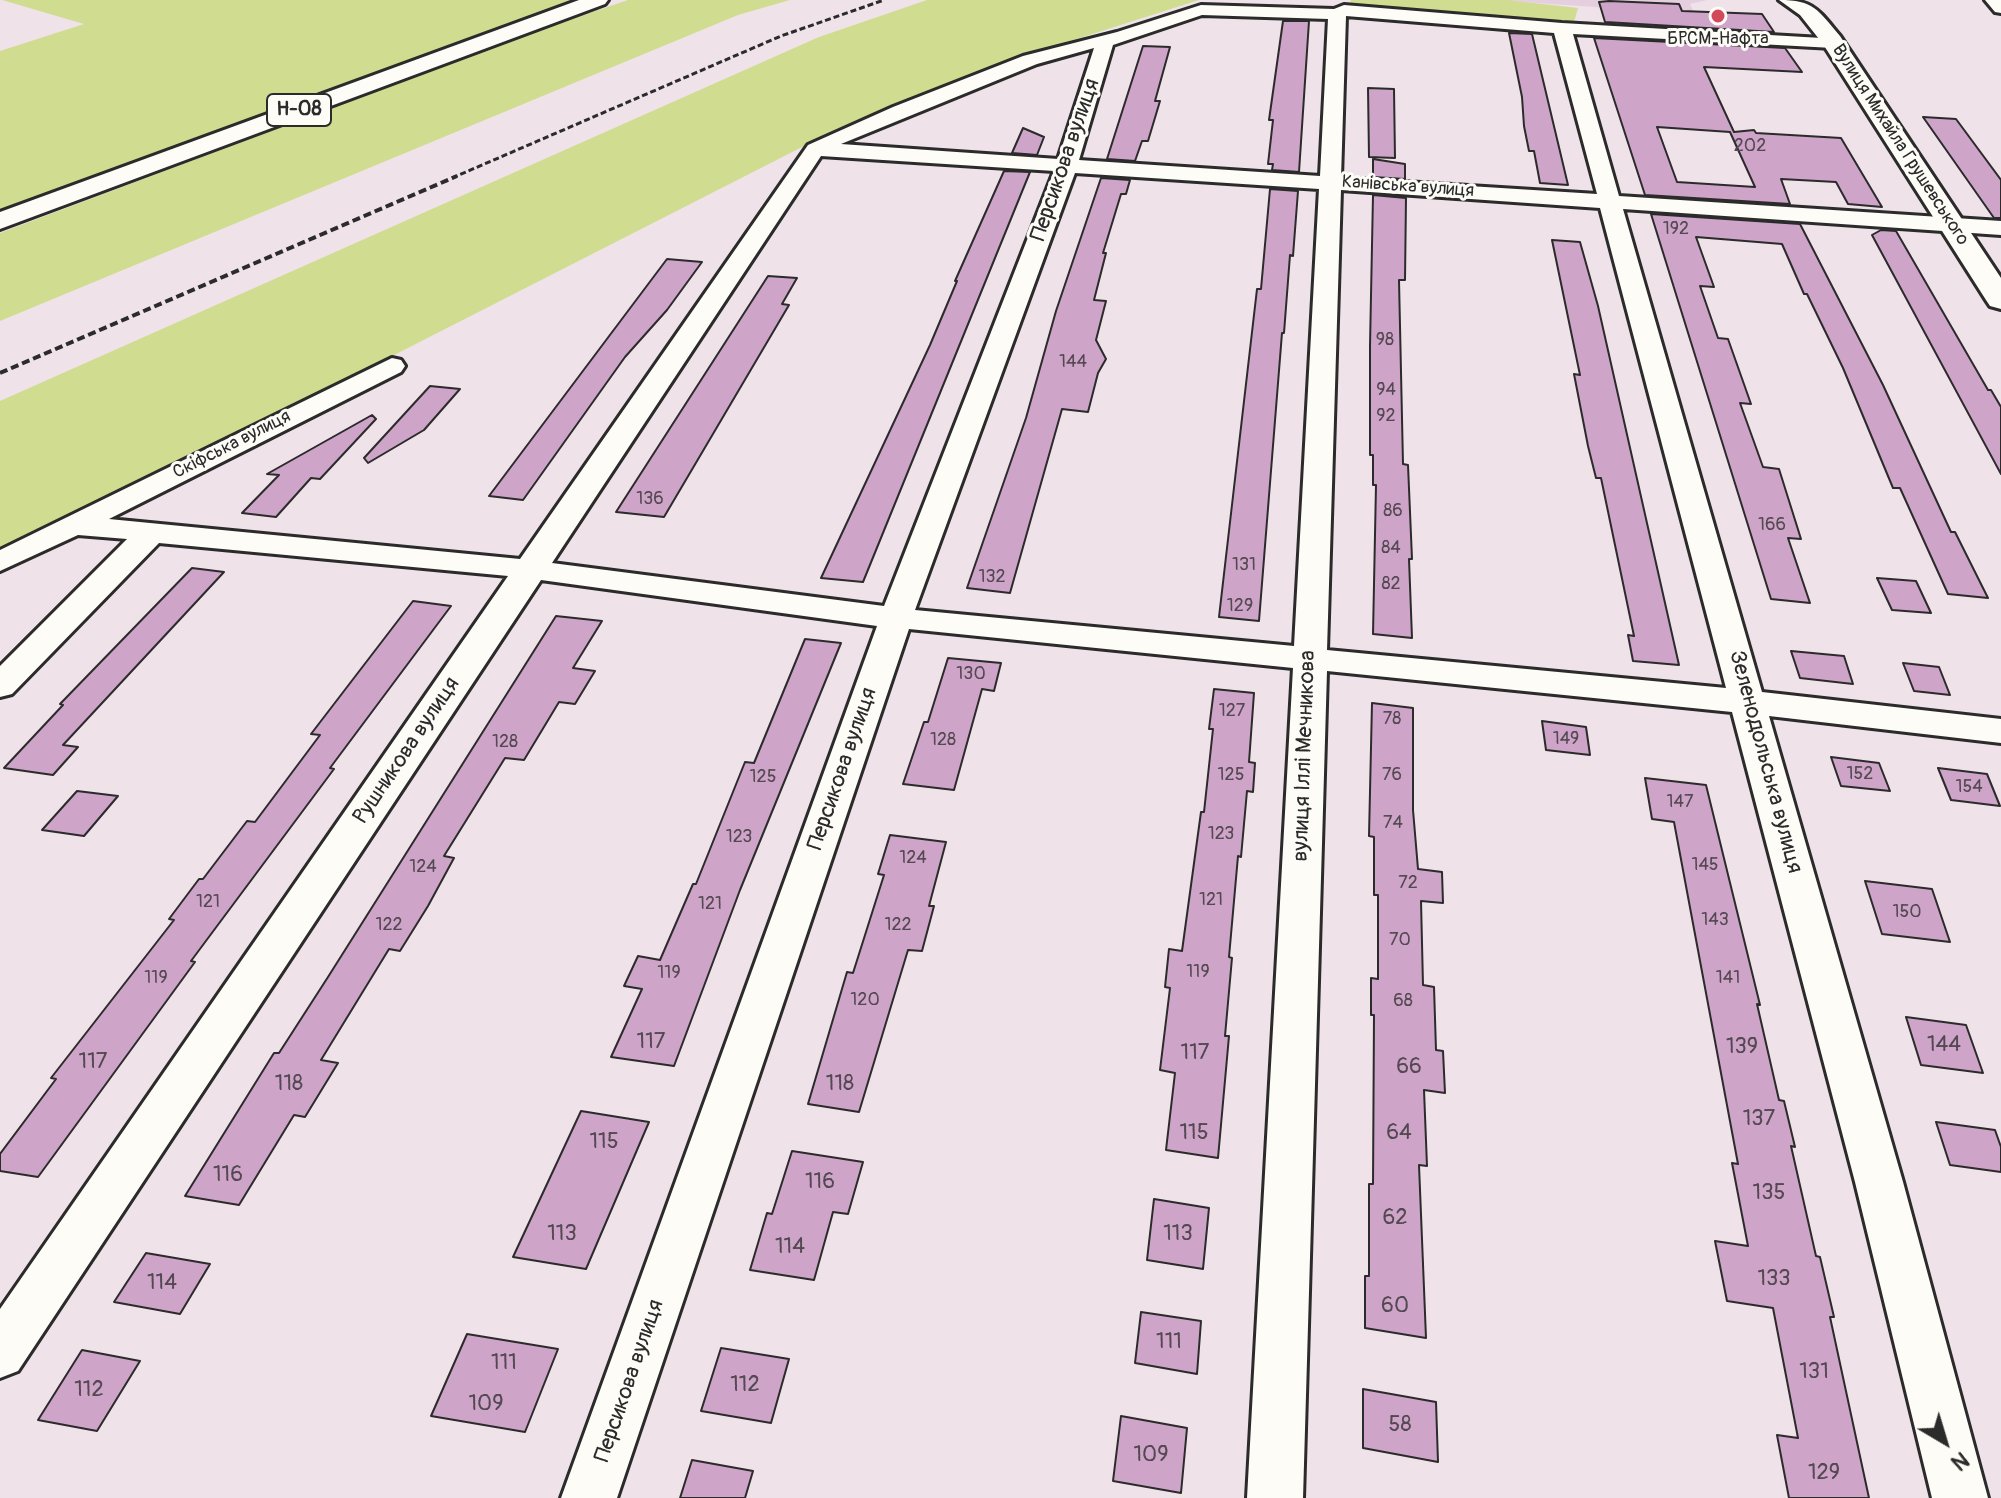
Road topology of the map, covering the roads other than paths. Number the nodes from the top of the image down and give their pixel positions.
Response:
1 (598, 0) edge
2 (1993, 0) edge
3 (1799, 4) edge
4 (2001, 8) edge
5 (1337, 14) junction
6 (1562, 28) junction
7 (1110, 39) junction
8 (1833, 43) junction
9 (815, 149) junction
10 (1066, 167) junction
11 (1330, 182) junction
12 (1612, 202) junction
13 (0, 221) edge
14 (1952, 225) junction
15 (2001, 228) edge
16 (2001, 300) edge
17 (392, 366) dead end
18 (72, 525) junction
19 (151, 533) junction
20 (0, 562) edge
21 (528, 569) junction
22 (896, 618) junction
23 (1308, 661) junction
24 (0, 686) edge
25 (1748, 702) junction
26 (2001, 731) edge
27 (0, 1353) edge
28 (589, 1498) edge
29 (1275, 1498) edge
30 (1960, 1498) edge

1 - 13 main road, Н-08
2 - 4 street
3 - 8 main road, Вулиця Михайла Грушевського
5 - 6 street
5 - 7 street
5 - 11 street, вулиця Іллі Мечникова
6 - 8 street
6 - 12 street, Зеленодольська вулиця
7 - 9 street
7 - 10 street, Персикова вулиця
8 - 14 main road, Вулиця Михайла Грушевського
9 - 10 street, Канівська вулиця
9 - 21 street, Рушникова вулиця
10 - 11 street, Канівська вулиця
10 - 22 street, Персикова вулиця
11 - 12 street, Канівська вулиця
11 - 23 street, вулиця Іллі Мечникова
12 - 14 street, Канівська вулиця
12 - 25 street, Зеленодольська вулиця
14 - 15 street, Канівська вулиця
14 - 16 main road, Вулиця Михайла Грушевського
17 - 18 street, Скіфська вулиця
18 - 19 street
18 - 20 street, Скіфська вулиця
19 - 21 street
19 - 24 street
21 - 22 street
21 - 27 street, Рушникова вулиця
22 - 23 street
22 - 28 street, Персикова вулиця
23 - 25 street
23 - 29 street, вулиця Іллі Мечникова
25 - 26 street
25 - 30 street, Зеленодольська вулиця

